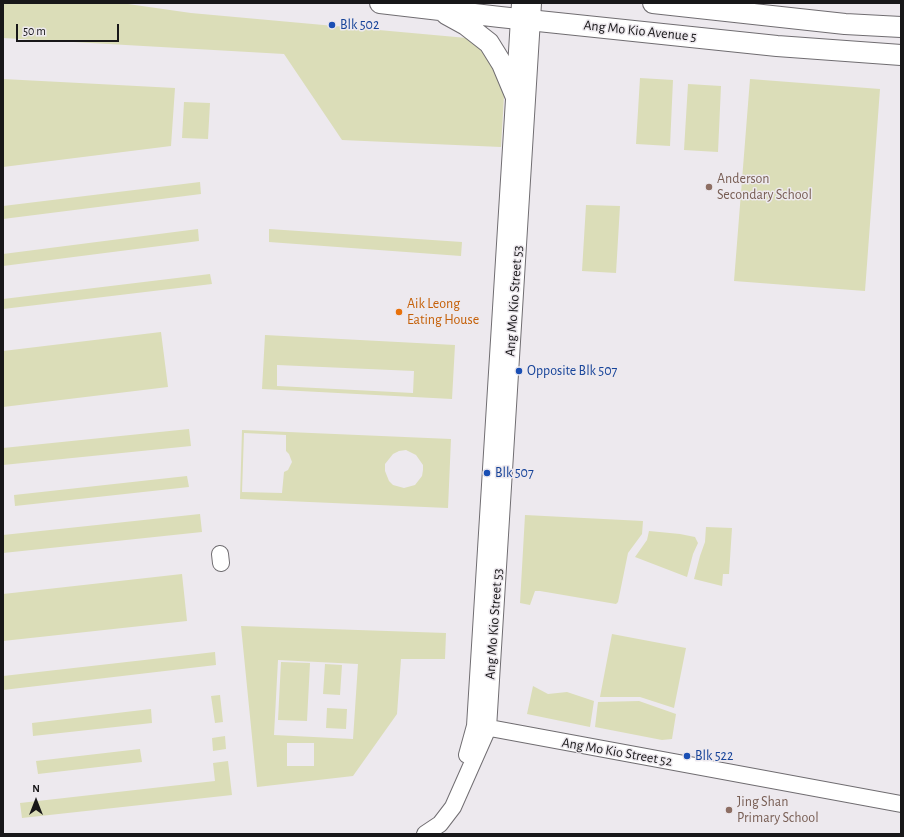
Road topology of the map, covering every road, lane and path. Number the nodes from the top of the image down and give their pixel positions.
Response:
1 (380, 3) edge
2 (653, 3) edge
3 (438, 10) junction
4 (526, 11) edge
5 (901, 27) edge
6 (901, 55) edge
7 (514, 95) junction
8 (482, 727) junction
9 (901, 804) edge
10 (425, 834) edge

1 - 3 main road, Ang Mo Kio Avenue 5
2 - 5 main road, Ang Mo Kio Avenue 5
3 - 4 main road, Ang Mo Kio Avenue 5
3 - 7 main road
4 - 6 main road, Ang Mo Kio Avenue 5
4 - 7 street, Ang Mo Kio Street 53
4 - 8 street, Ang Mo Kio Street 53
7 - 8 street, Ang Mo Kio Street 53
8 - 9 street, Ang Mo Kio Street 52
8 - 10 street, Ang Mo Kio Street 53

